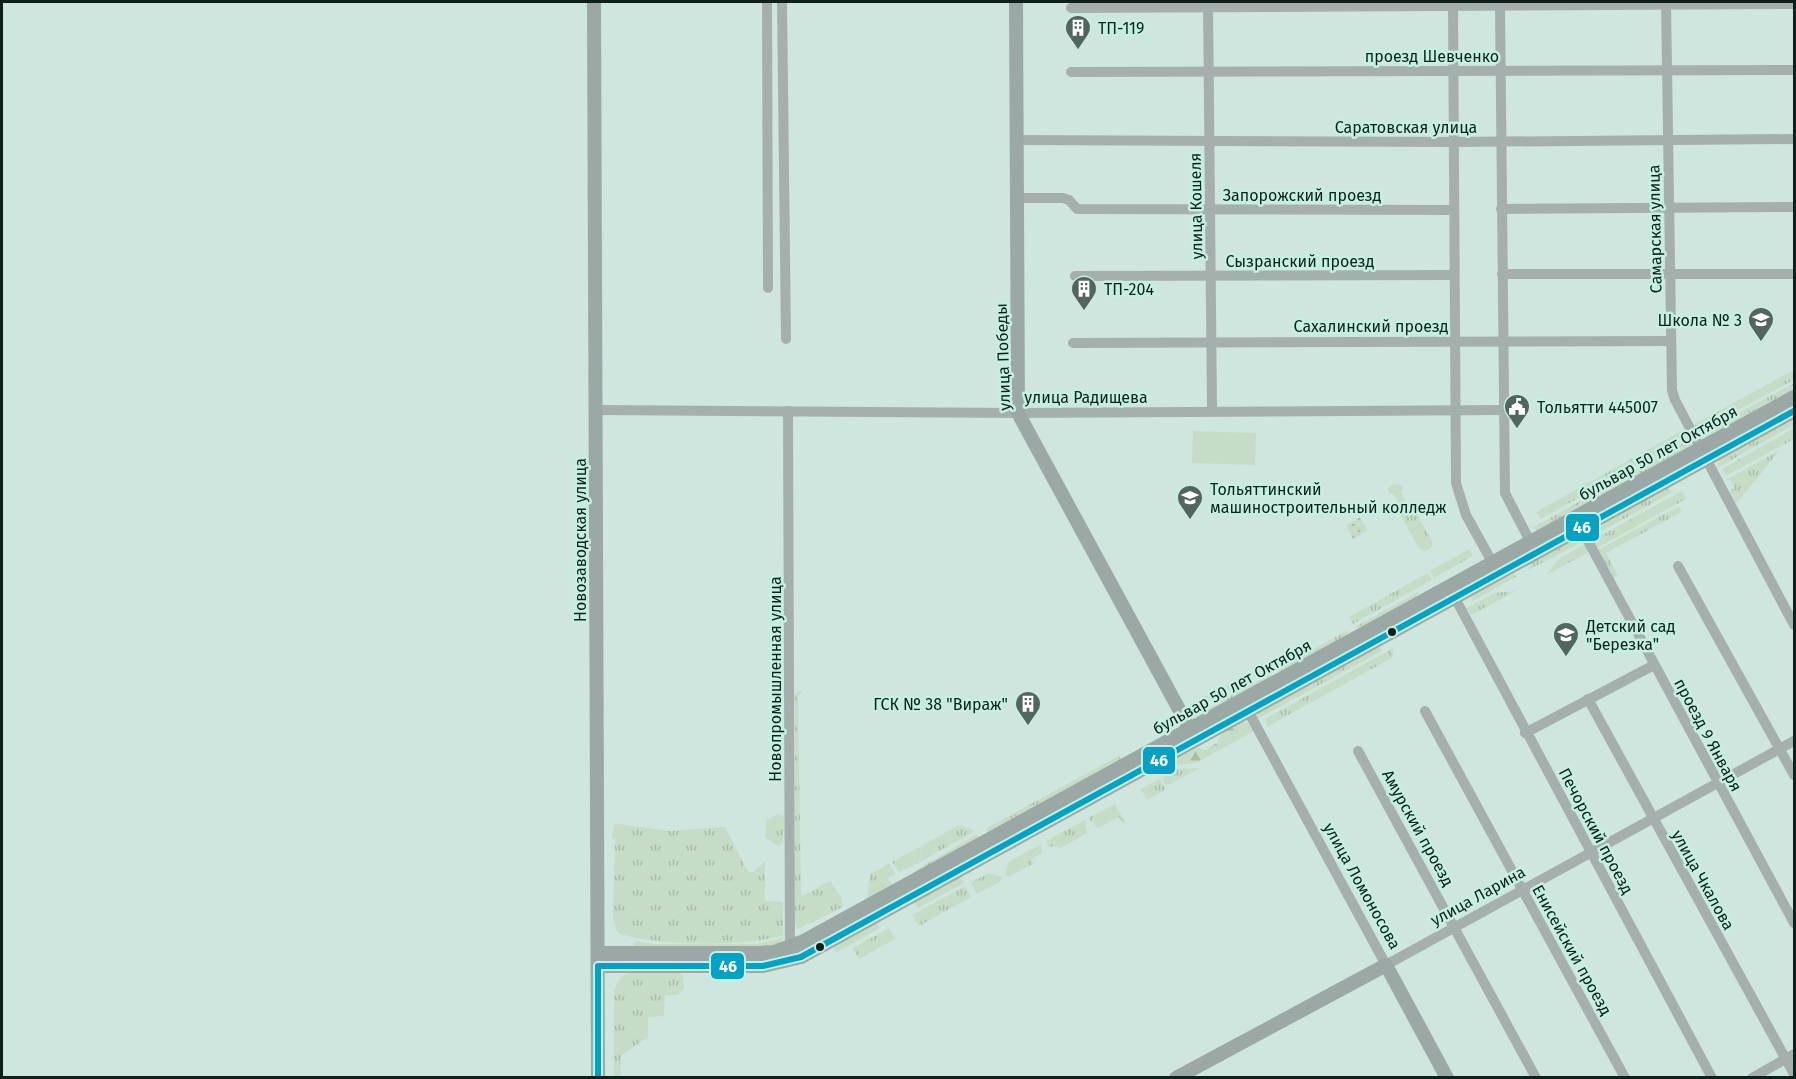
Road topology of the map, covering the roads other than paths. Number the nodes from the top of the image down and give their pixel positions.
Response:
1 (594, 2) edge
2 (767, 2) edge
3 (783, 2) edge
4 (1016, 2) edge
5 (1666, 2) edge
6 (1551, 3) edge
7 (1402, 4) edge
8 (1794, 4) edge
9 (1208, 5) edge
10 (1500, 5) junction
11 (1453, 6) junction
12 (1071, 8) dead end
13 (1501, 70) junction
14 (1794, 70) edge
15 (1454, 71) junction
16 (1667, 71) junction
17 (1071, 72) dead end
18 (1208, 73) junction
19 (1669, 139) junction
20 (1017, 140) junction
21 (1794, 140) edge
22 (1210, 141) junction
23 (1454, 142) junction
24 (1501, 142) junction
25 (1017, 198) junction
26 (1794, 207) edge
27 (1669, 208) junction
28 (1501, 209) junction
29 (1210, 210) junction
30 (1454, 210) junction
31 (1502, 274) junction
32 (1670, 274) junction
33 (1794, 274) edge
34 (1454, 275) junction
35 (1075, 276) dead end
36 (1212, 276) junction
37 (768, 288) dead end
38 (786, 339) dead end
39 (1503, 340) junction
40 (1455, 341) junction
41 (1670, 341) junction
42 (1212, 342) junction
43 (1073, 343) dead end
44 (1794, 397) edge
45 (596, 410) junction
46 (1455, 410) junction
47 (1504, 410) junction
48 (788, 411) junction
49 (1212, 411) junction
50 (1794, 411) edge
51 (1018, 413) junction
52 (1703, 454) junction
53 (1581, 528) junction
54 (1533, 547) junction
55 (1678, 566) dead end
56 (1496, 567) junction
57 (1455, 598) junction
58 (1794, 625) edge
59 (1653, 664) junction
60 (1588, 699) junction
61 (1248, 711) junction
62 (1425, 711) dead end
63 (1525, 733) junction
64 (1193, 734) junction
65 (1794, 741) edge
66 (1779, 749) junction
67 (1358, 751) dead end
68 (1794, 776) edge
69 (1717, 783) junction
70 (1652, 819) junction
71 (1590, 853) junction
72 (958, 863) junction
73 (1522, 890) junction
74 (1794, 923) edge
75 (1455, 927) junction
76 (790, 947) junction
77 (598, 959) junction
78 (636, 959) junction
79 (1386, 965) junction
80 (1790, 1056) edge
81 (1794, 1074) edge
82 (598, 1077) edge
83 (1176, 1077) edge
84 (1447, 1077) edge
85 (1536, 1077) edge
86 (1624, 1077) edge
87 (1712, 1077) edge
88 (1752, 1077) edge

1 - 45 main road, Новозаводская улица
2 - 37 street
3 - 38 street
4 - 20 main road, улица Победы
5 - 6 street
5 - 8 street
5 - 16 street, Самарская улица
6 - 10 street
7 - 9 street
7 - 11 street
9 - 12 street
9 - 18 street, улица Кошеля
10 - 11 street
10 - 13 street
11 - 15 street
13 - 15 street, проезд Шевченко
13 - 16 street, проезд Шевченко
13 - 24 street
14 - 16 street, проезд Шевченко
15 - 18 street, проезд Шевченко
15 - 23 street
16 - 19 street, Самарская улица
17 - 18 street, проезд Шевченко
18 - 22 street, улица Кошеля
19 - 21 street, Саратовская улица
19 - 24 street, Саратовская улица
19 - 27 street, Самарская улица
20 - 22 street, Саратовская улица
20 - 25 main road, улица Победы
22 - 23 street, Саратовская улица
22 - 29 street, улица Кошеля
23 - 24 street, Саратовская улица
23 - 30 street
24 - 28 street
25 - 29 street, Запорожский проезд
25 - 51 main road, улица Победы
26 - 27 street
27 - 28 street
27 - 32 street, Самарская улица
28 - 31 street
29 - 30 street, Запорожский проезд
29 - 36 street, улица Кошеля
30 - 34 street
31 - 32 street
31 - 39 street
32 - 33 street
32 - 41 street, Самарская улица
34 - 36 street, Сызранский проезд
34 - 40 street
35 - 36 street, Сызранский проезд
36 - 42 street, улица Кошеля
39 - 40 street, Сахалинский проезд
39 - 41 street, Сахалинский проезд
39 - 47 street
40 - 42 street, Сахалинский проезд
40 - 46 street
41 - 52 street, Самарская улица
42 - 43 street, Сахалинский проезд
42 - 49 street, улица Кошеля
44 - 52 main road, бульвар 50 лет Октября
45 - 48 street, улица Радищева
45 - 77 main road, Новозаводская улица
46 - 47 street, улица Радищева
46 - 49 street, улица Радищева
46 - 56 street
47 - 54 street
48 - 51 street, улица Радищева
48 - 76 street, Новопромышленная улица
49 - 51 street, улица Радищева
50 - 52 main road, бульвар 50 лет Октября
51 - 64 main road, улица Победы
52 - 53 main road, бульвар 50 лет Октября
52 - 54 main road, бульвар 50 лет Октября
52 - 58 street, Самарская улица
53 - 54 main road, бульвар 50 лет Октября
53 - 59 street, проезд 9 Января
54 - 56 main road, бульвар 50 лет Октября
55 - 66 street
56 - 57 main road, бульвар 50 лет Октября
56 - 64 main road, бульвар 50 лет Октября
57 - 61 main road, бульвар 50 лет Октября
57 - 63 street, Печорский проезд
59 - 60 street
59 - 69 street, проезд 9 Января
60 - 63 street
60 - 70 street, улица Чкалова
61 - 64 main road, бульвар 50 лет Октября
61 - 79 street, улица Ломоносова
62 - 73 street, Енисейский проезд
63 - 71 street, Печорский проезд
64 - 72 main road, бульвар 50 лет Октября
65 - 66 street, улица Ларина
66 - 68 street
66 - 69 street, улица Ларина
67 - 75 street, Амурский проезд
69 - 70 street, улица Ларина
69 - 74 street, проезд 9 Января
70 - 71 street, улица Ларина
70 - 80 street, улица Чкалова
71 - 73 street, улица Ларина
71 - 87 street, Печорский проезд
72 - 76 main road, бульвар 50 лет Октября
72 - 78 main road, бульвар 50 лет Октября
73 - 75 street, улица Ларина
73 - 86 street, Енисейский проезд
75 - 79 street, улица Ларина
75 - 85 street, Амурский проезд
76 - 78 main road, бульвар 50 лет Октября
77 - 78 main road, бульвар 50 лет Октября
77 - 82 main road, Новозаводская улица
79 - 83 main road, улица Ларина
79 - 84 main road, улица Ломоносова
80 - 81 street, улица Чкалова
80 - 88 street

